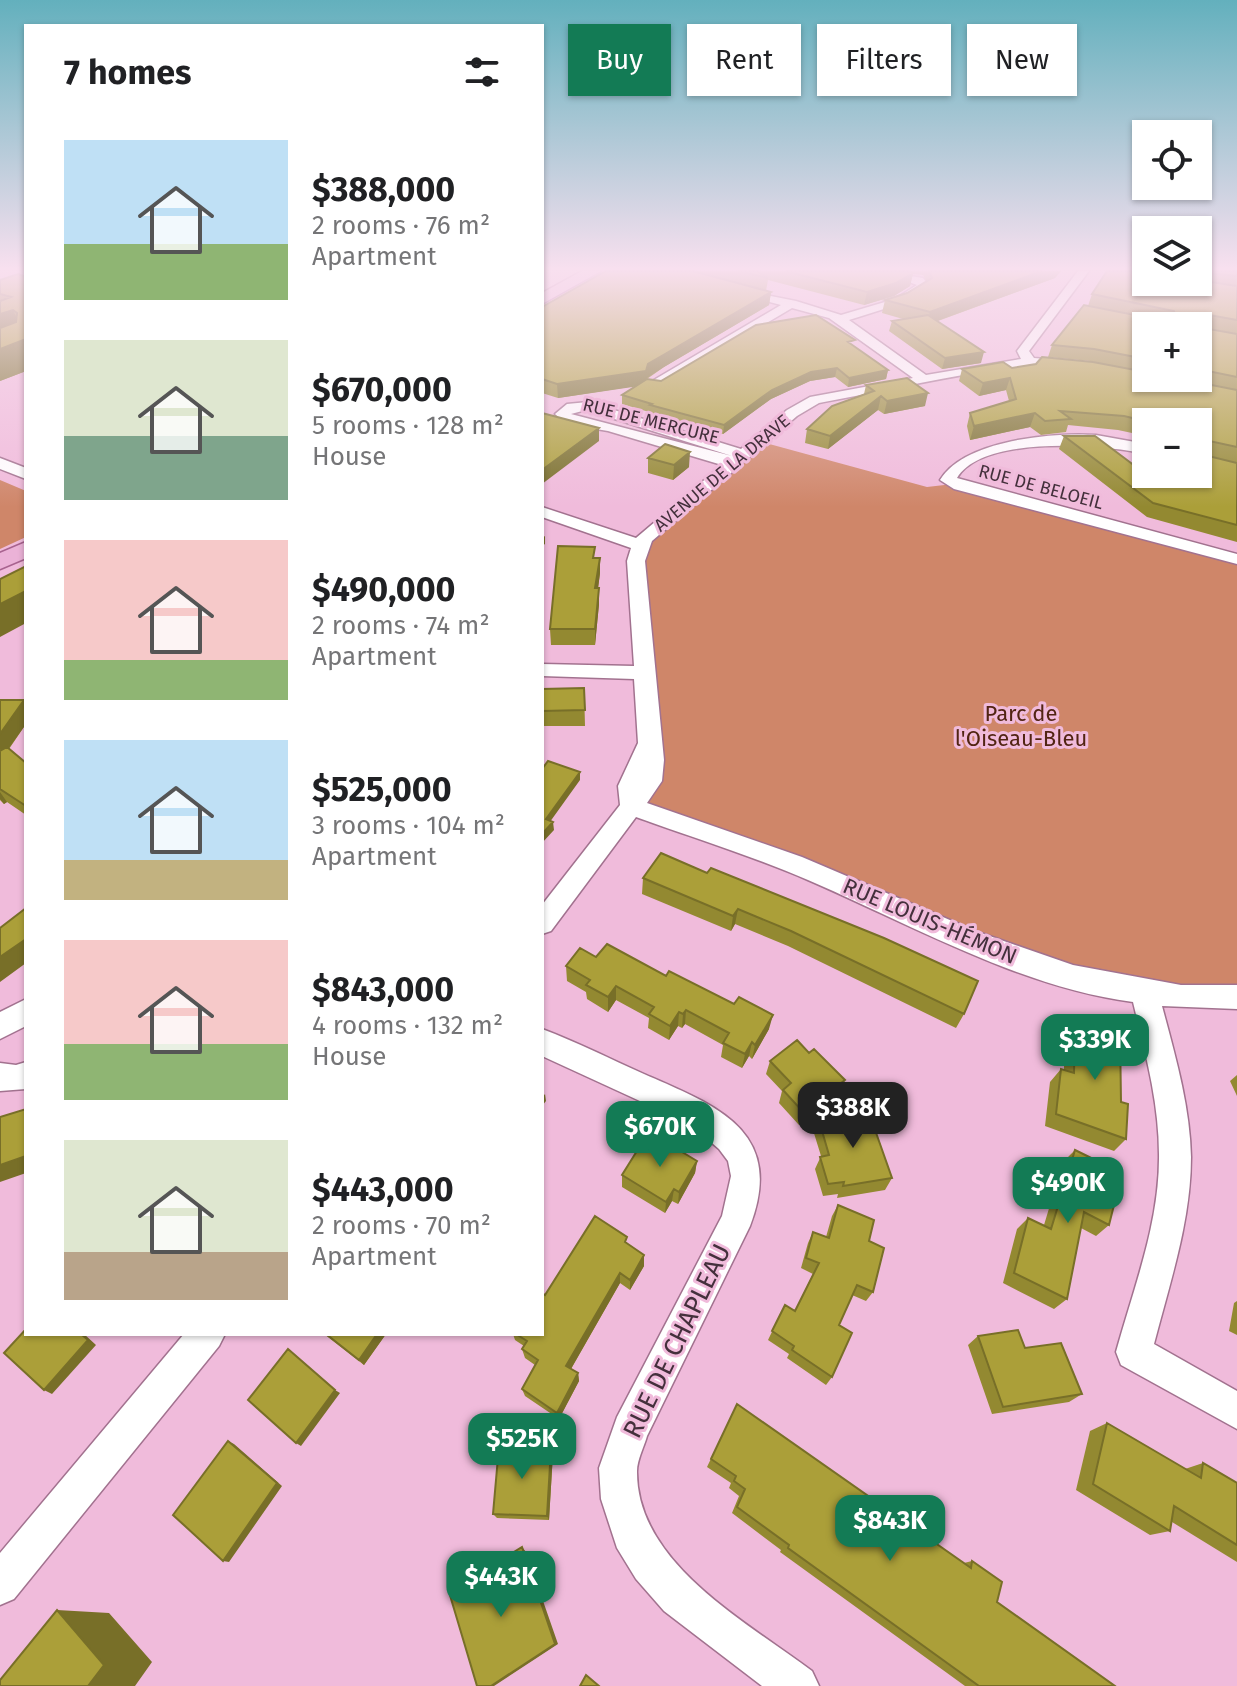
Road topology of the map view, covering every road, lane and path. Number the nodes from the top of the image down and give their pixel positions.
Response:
1 (710, 350) edge
2 (883, 350) edge
3 (1024, 350) edge
4 (1029, 362) junction
5 (1089, 368) edge
6 (922, 378) junction
7 (654, 384) edge
8 (1132, 446) edge
9 (738, 458) junction
10 (0, 463) edge
11 (24, 473) edge
12 (544, 513) edge
13 (544, 529) edge
14 (24, 550) edge
15 (638, 553) junction
16 (1237, 559) edge
17 (0, 562) edge
18 (24, 569) edge
19 (0, 581) edge
20 (544, 670) edge
21 (643, 673) junction
22 (632, 807) junction
23 (544, 921) edge
24 (1145, 993) junction
25 (1237, 997) edge
26 (24, 1012) edge
27 (0, 1027) edge
28 (544, 1043) edge
29 (24, 1076) edge
30 (0, 1077) edge
31 (205, 1336) edge
32 (1237, 1411) edge
33 (0, 1585) edge
34 (797, 1686) edge

1 - 7 street
2 - 6 street
3 - 4 street
4 - 5 street, AVENUE DE LA DRAVE
4 - 6 street, AVENUE DE LA DRAVE
6 - 9 street, AVENUE DE LA DRAVE
8 - 16 street, RUE DE BELOEIL
9 - 9 street, RUE DE MERCURE
9 - 15 street, AVENUE DE LA DRAVE
10 - 11 street
12 - 15 street
13 - 15 street
14 - 17 main road
15 - 21 street
18 - 19 main road
20 - 21 street
21 - 22 street
22 - 23 street
22 - 24 street, RUE LOUIS-HÉMON
24 - 25 street, RUE LOUIS-HÉMON
24 - 32 street
26 - 27 street
28 - 34 street, RUE DE CHAPLEAU
29 - 30 street
31 - 33 street

